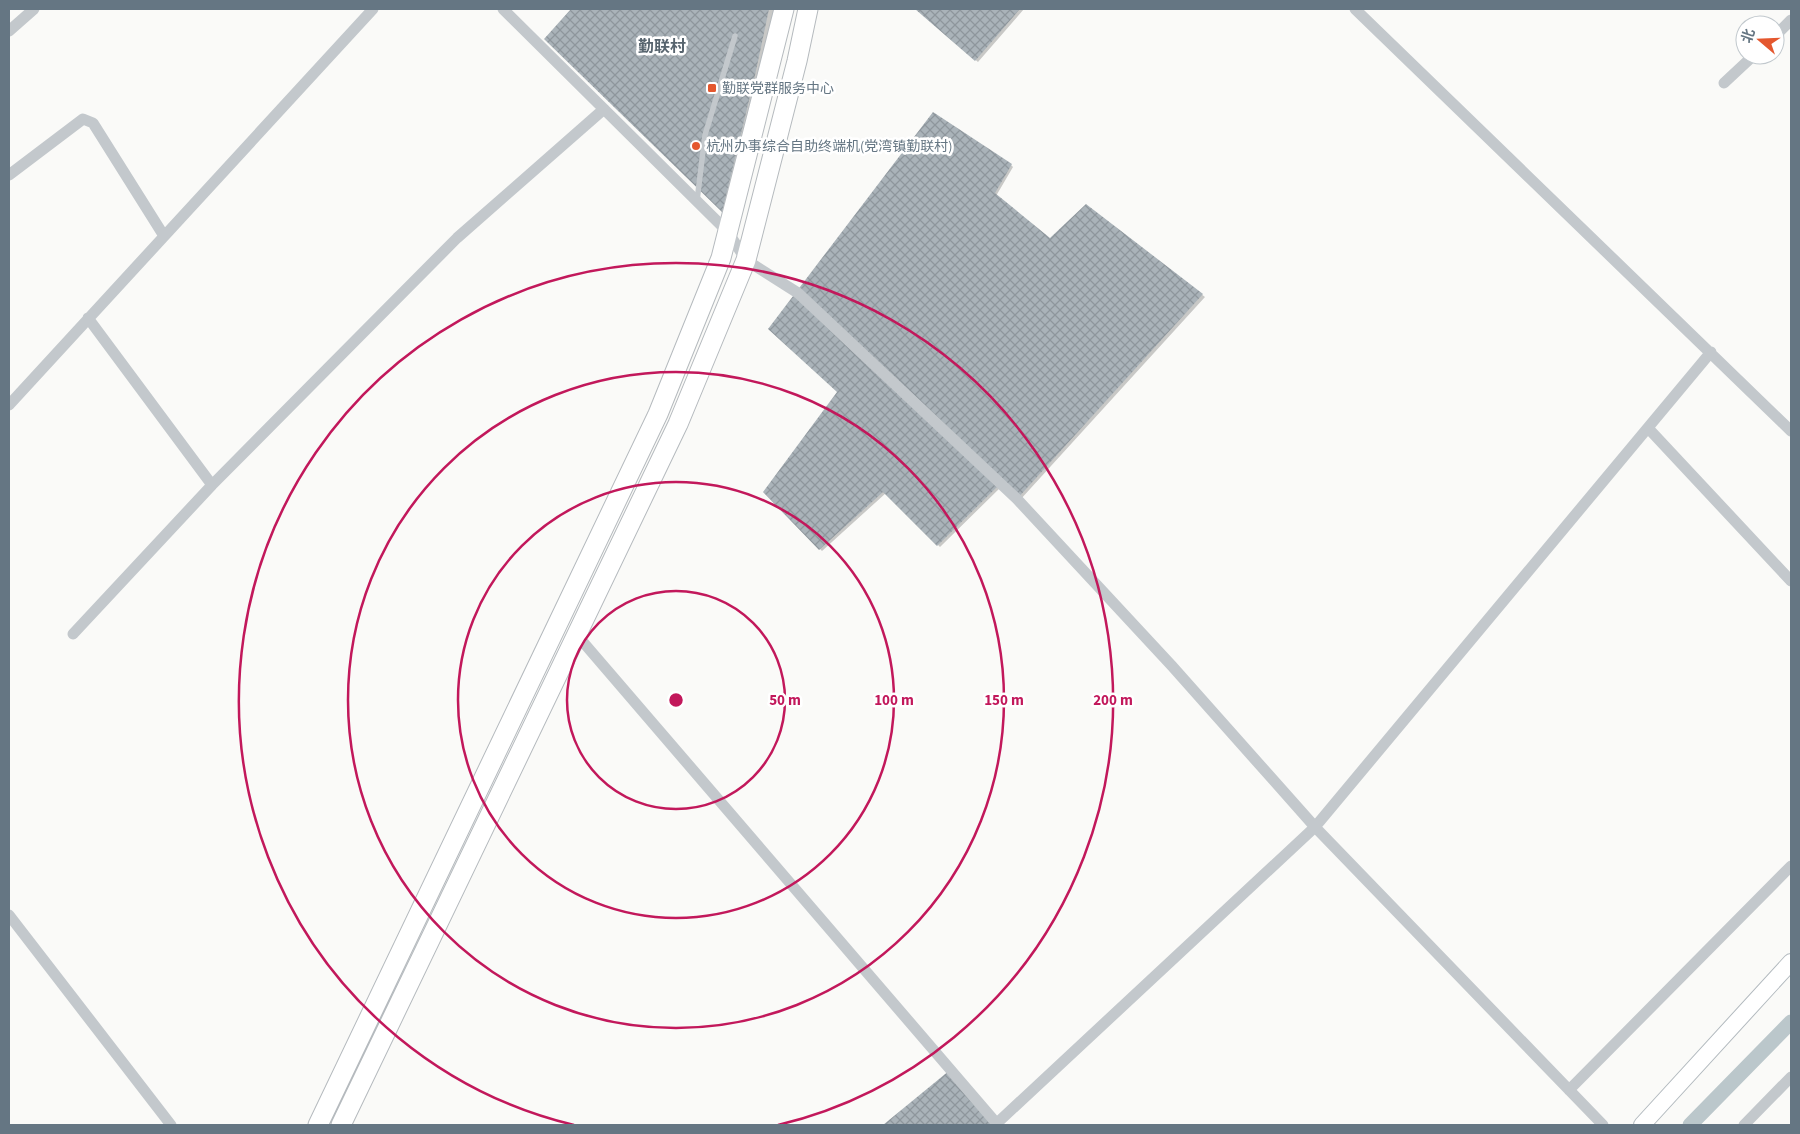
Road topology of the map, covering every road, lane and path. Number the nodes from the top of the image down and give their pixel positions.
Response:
1 (34, 9) edge
2 (373, 9) edge
3 (503, 9) edge
4 (784, 9) edge
5 (808, 9) edge
6 (1355, 9) edge
7 (9, 31) edge
8 (735, 36) dead end
9 (1743, 65) edge
10 (1724, 83) dead end
11 (604, 109) junction
12 (9, 175) edge
13 (697, 201) junction
14 (728, 232) junction
15 (164, 236) junction
16 (746, 260) junction
17 (88, 318) junction
18 (1711, 352) junction
19 (9, 404) edge
20 (1648, 428) junction
21 (1791, 431) edge
22 (212, 485) junction
23 (1791, 581) edge
24 (72, 634) dead end
25 (577, 635) junction
26 (1315, 827) junction
27 (1791, 866) edge
28 (9, 915) edge
29 (1791, 962) edge
30 (1791, 1077) edge
31 (1569, 1090) junction
32 (171, 1125) edge
33 (318, 1125) edge
34 (341, 1125) edge
35 (997, 1125) edge
36 (1603, 1125) edge
37 (1642, 1125) edge
38 (1744, 1125) edge

1 - 7 street
2 - 15 street
3 - 11 street
4 - 14 main road
5 - 16 main road
6 - 18 street
8 - 13 lane
9 - 10 street
11 - 13 street
11 - 22 street
12 - 15 street
13 - 14 street
14 - 16 street
14 - 33 main road
15 - 17 street
16 - 25 main road
16 - 26 street
17 - 19 street
17 - 22 street
18 - 20 street
18 - 21 street
20 - 23 street
20 - 26 street
22 - 24 street
25 - 34 main road
25 - 35 street
26 - 31 street
26 - 35 street
27 - 31 street
28 - 32 street
29 - 37 street
30 - 38 street
31 - 36 street

